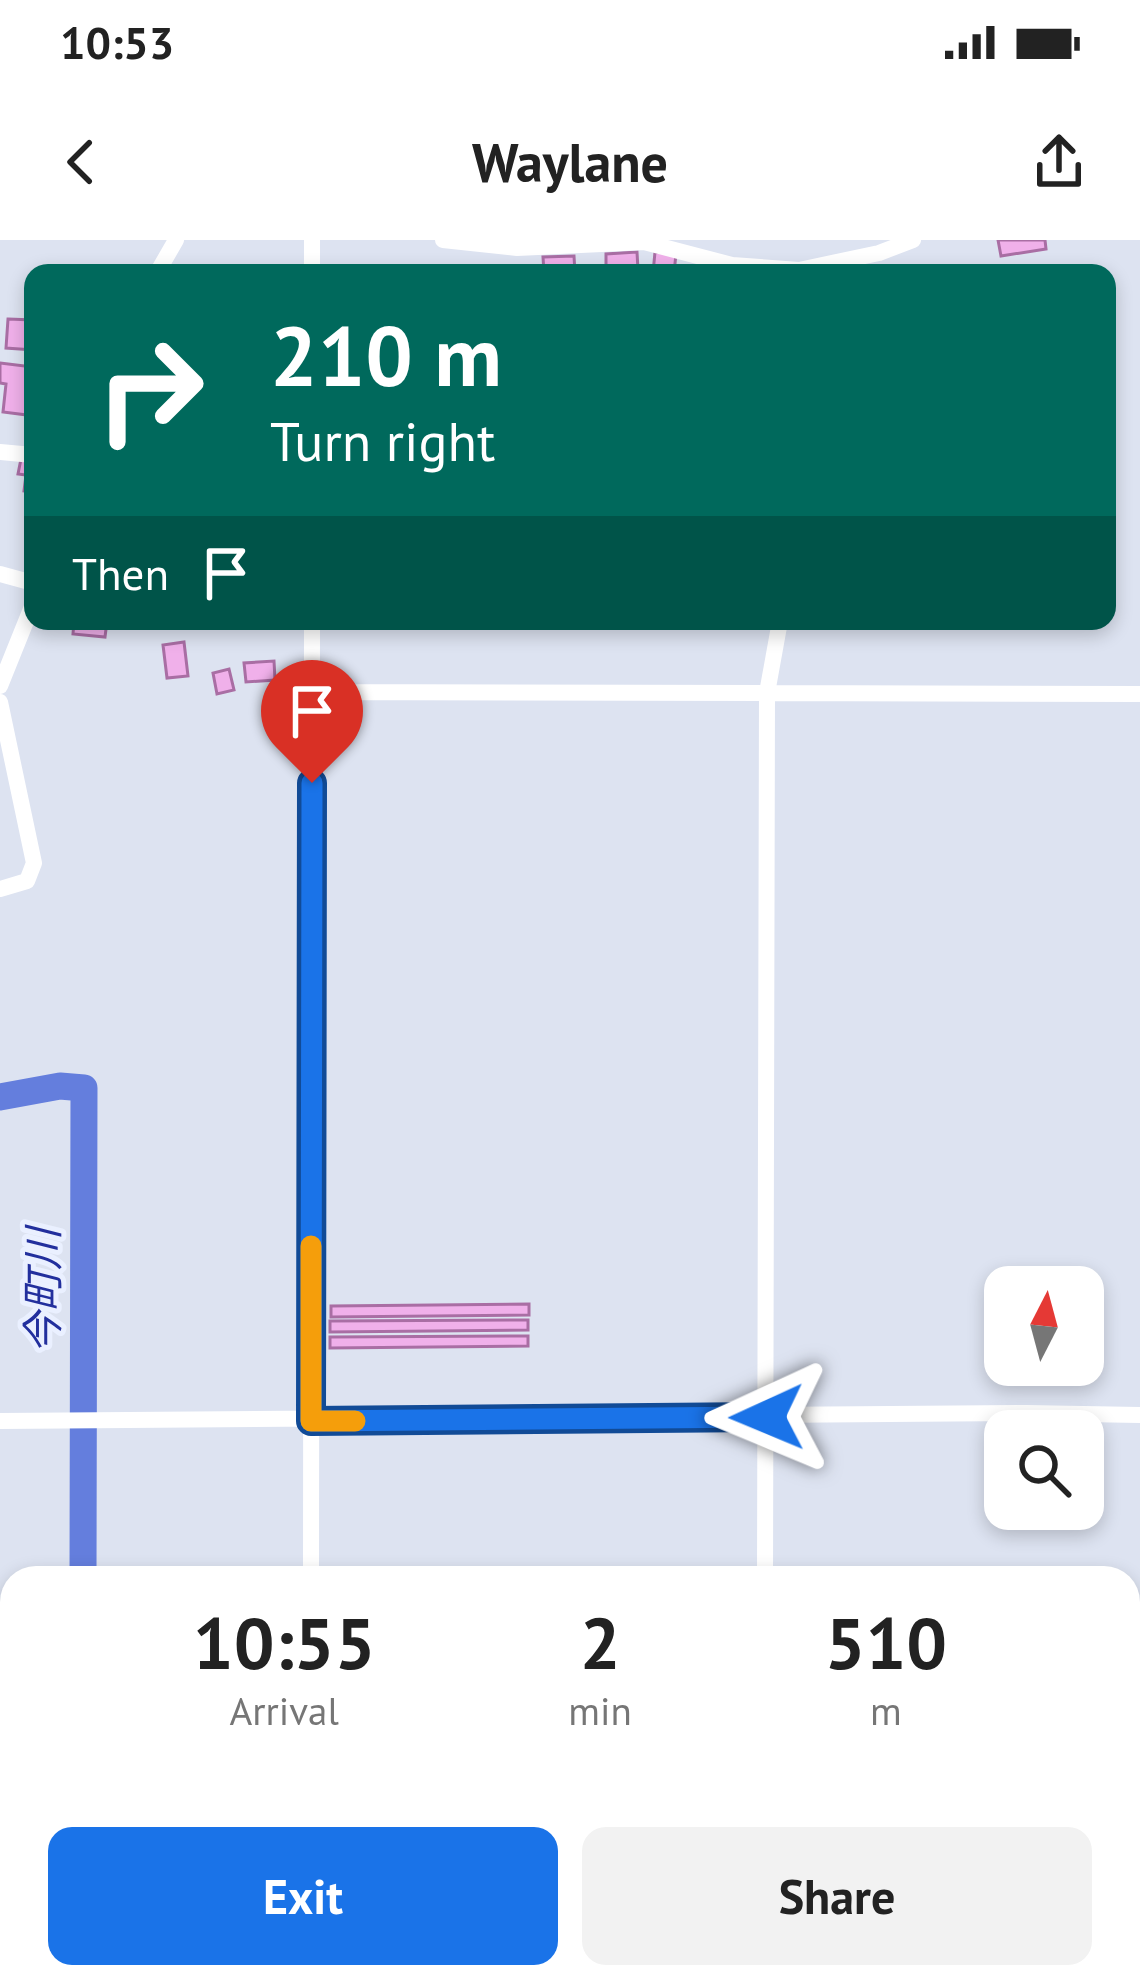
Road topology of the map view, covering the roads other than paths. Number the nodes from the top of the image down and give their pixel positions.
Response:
1 (443, 240) edge
2 (913, 240) edge
3 (644, 241) edge
4 (879, 254) junction
5 (716, 264) edge
6 (829, 264) edge
7 (881, 264) edge
8 (24, 626) edge
9 (312, 630) edge
10 (778, 630) edge
11 (0, 686) edge
12 (312, 692) junction
13 (767, 693) junction
14 (1140, 694) edge
15 (0, 702) edge
16 (0, 889) edge
17 (1140, 1415) edge
18 (767, 1417) junction
19 (0, 1421) edge
20 (311, 1421) junction
21 (311, 1566) edge
22 (765, 1566) edge

1 - 3 street
2 - 4 street
3 - 5 street
4 - 6 street
4 - 7 street
8 - 11 street
9 - 12 street
10 - 13 street
12 - 13 street
12 - 20 street
13 - 14 street
13 - 18 street
15 - 16 street
17 - 18 street
18 - 20 street
18 - 22 street
19 - 20 street
20 - 21 street

